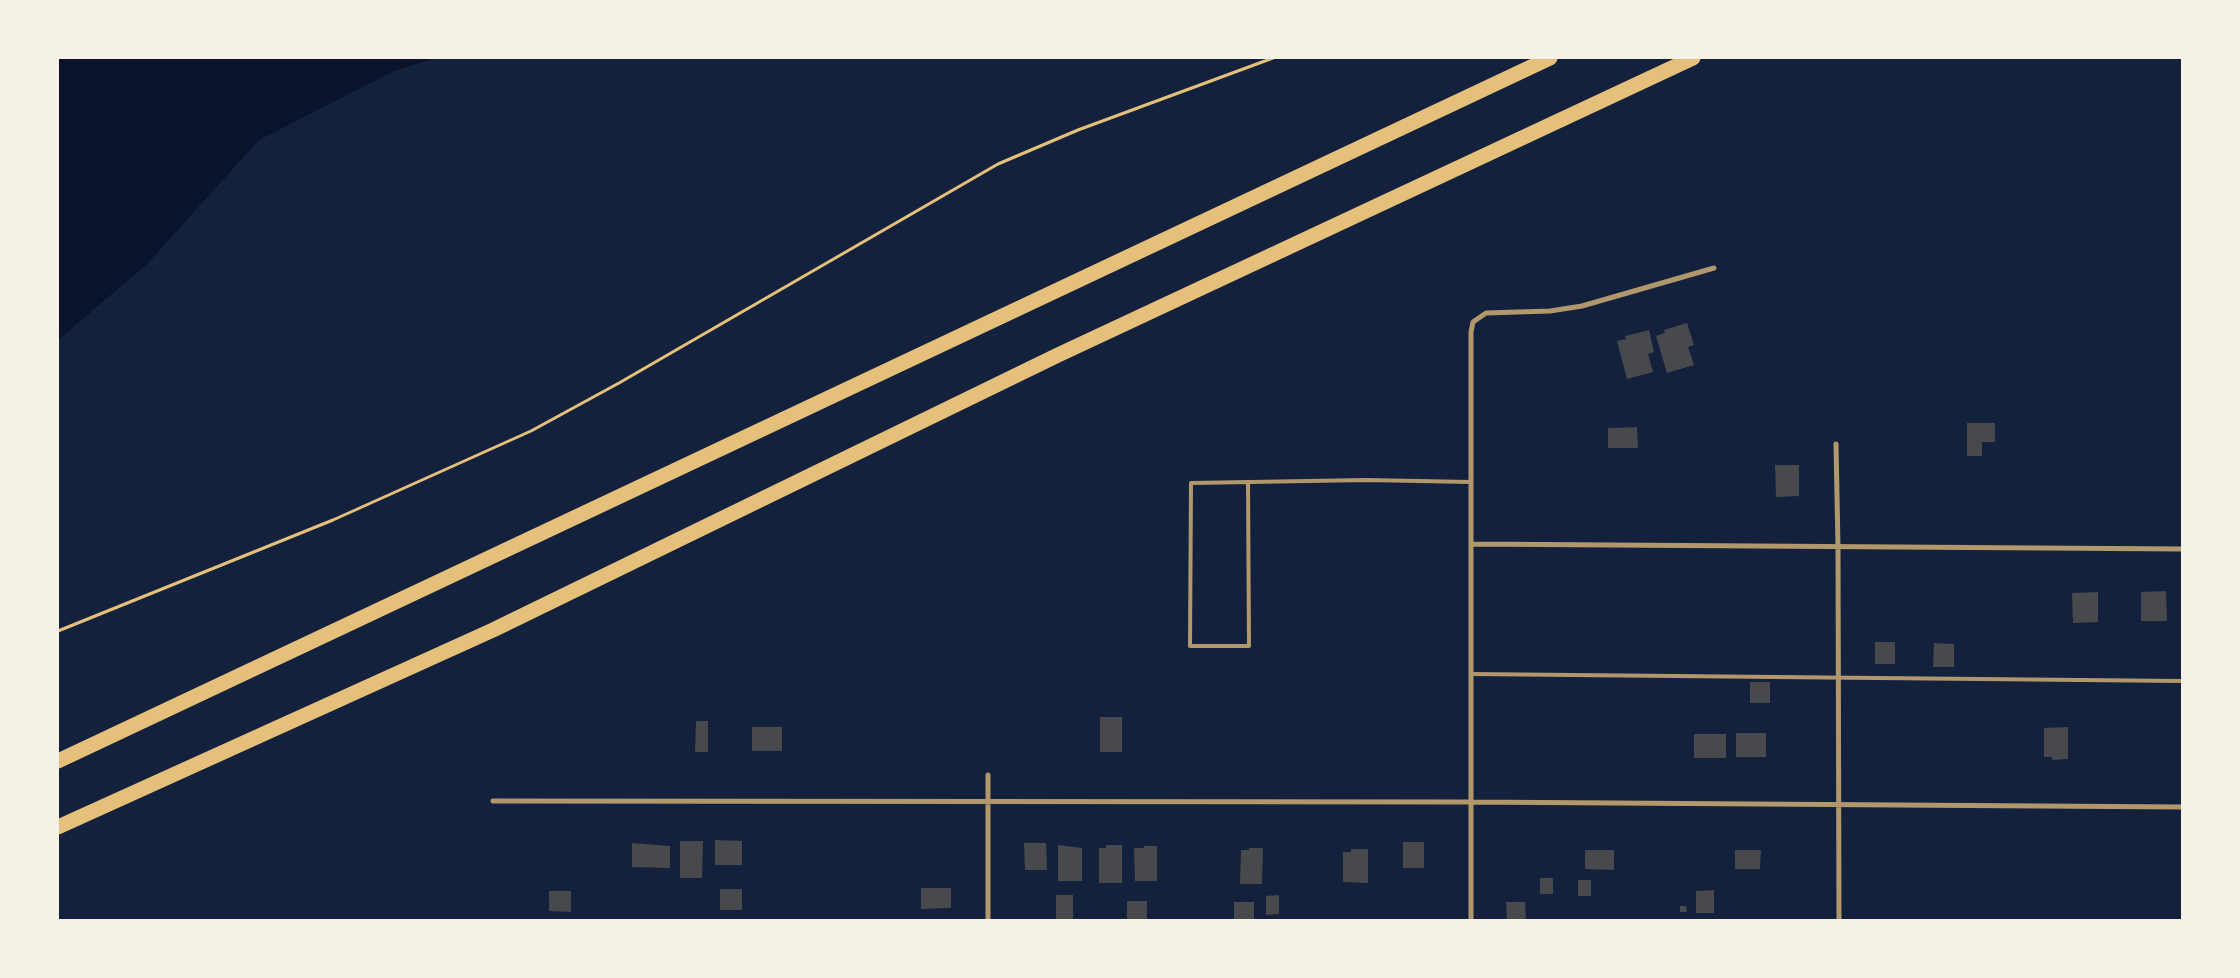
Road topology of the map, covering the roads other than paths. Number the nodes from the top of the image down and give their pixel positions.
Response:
1 (1550, 58) edge
2 (1693, 58) edge
3 (1714, 268) dead end
4 (1836, 444) dead end
5 (1248, 482) junction
6 (1471, 482) junction
7 (1471, 544) junction
8 (1838, 547) junction
9 (2182, 549) edge
10 (1471, 674) junction
11 (1838, 677) junction
12 (2182, 680) edge
13 (58, 761) edge
14 (988, 775) dead end
15 (493, 801) dead end
16 (988, 801) junction
17 (1471, 802) junction
18 (1839, 806) junction
19 (2182, 807) edge
20 (58, 826) edge
21 (988, 920) edge
22 (1471, 920) edge
23 (1839, 920) edge

1 - 13 highway
2 - 20 highway
3 - 6 street
4 - 8 street
5 - 5 lane
5 - 6 lane
6 - 7 street
7 - 8 street
7 - 10 street
8 - 9 street
8 - 11 street
10 - 11 lane
10 - 17 street
11 - 12 lane
11 - 18 street
14 - 16 street
15 - 16 street
16 - 17 street
16 - 21 street
17 - 18 street
17 - 22 street
18 - 19 street
18 - 23 street

